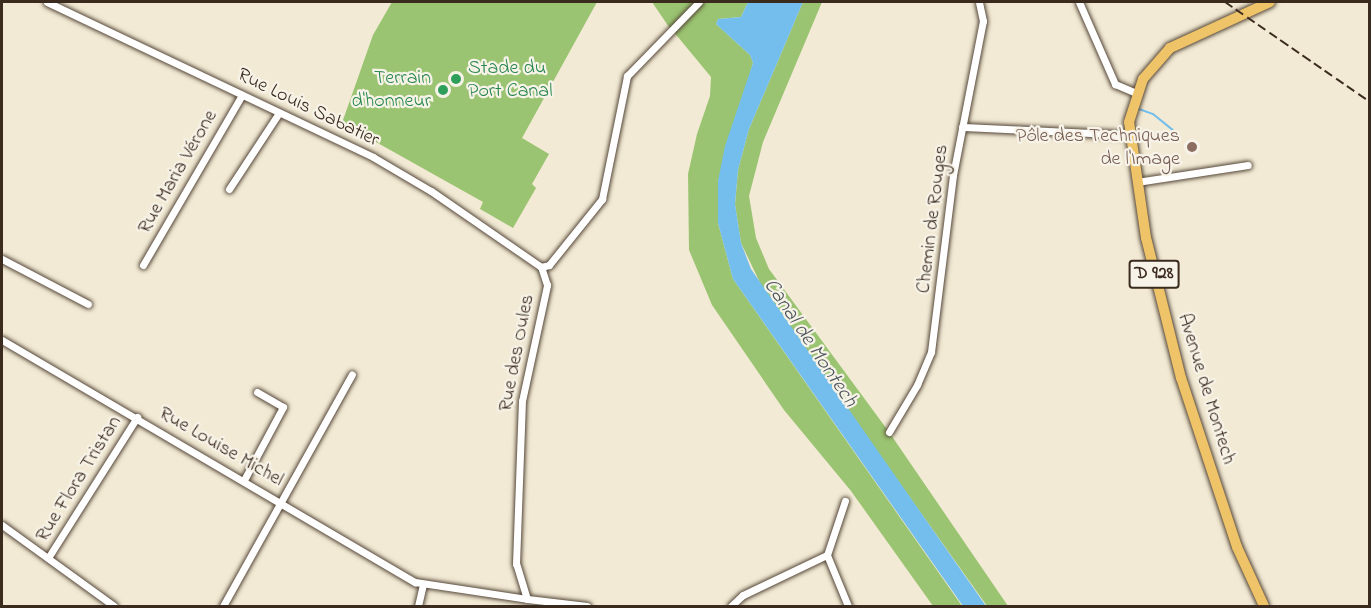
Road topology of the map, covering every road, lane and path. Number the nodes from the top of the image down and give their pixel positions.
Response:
1 (47, 2) edge
2 (699, 2) edge
3 (980, 2) edge
4 (1079, 2) edge
5 (1270, 2) edge
6 (1136, 93) junction
7 (242, 95) junction
8 (279, 113) junction
9 (962, 127) junction
10 (1130, 135) junction
11 (1248, 165) dead end
12 (1137, 182) junction
13 (229, 189) dead end
14 (2, 259) edge
15 (143, 265) dead end
16 (541, 267) junction
17 (88, 304) dead end
18 (2, 340) edge
19 (352, 375) dead end
20 (257, 392) dead end
21 (137, 417) junction
22 (889, 432) dead end
23 (243, 480) junction
24 (845, 501) dead end
25 (284, 502) junction
26 (2, 525) edge
27 (827, 555) junction
28 (48, 558) junction
29 (423, 585) junction
30 (527, 599) junction
31 (114, 606) edge
32 (223, 606) edge
33 (418, 606) edge
34 (587, 606) edge
35 (731, 606) edge
36 (848, 606) edge
37 (1264, 606) edge

1 - 7 street, Rue Louis Sabatier
2 - 16 street
3 - 9 street, Chemin de Rouges
4 - 6 street
5 - 6 main road, Avenue de Montech / D 928
6 - 10 main road, Avenue de Montech / D 928
7 - 8 street, Rue Louis Sabatier
7 - 15 street, Rue Maria Vérone
8 - 13 street
8 - 16 street, Rue Louis Sabatier
9 - 10 street
9 - 22 street, Chemin de Rouges
10 - 12 main road, Avenue de Montech / D 928
11 - 12 street
12 - 37 main road, Avenue de Montech / D 928
14 - 17 street
16 - 30 street, Rue des Oules
18 - 21 street, Rue Louise Michel
19 - 25 street
20 - 23 street
21 - 23 street, Rue Louise Michel
21 - 28 street, Rue Flora Tristan
23 - 25 street, Rue Louise Michel
24 - 27 street
25 - 29 street, Rue Louise Michel
25 - 32 street
26 - 28 street
27 - 35 street
27 - 36 street
28 - 31 street
29 - 30 street, Rue Louise Michel
29 - 33 street
30 - 34 street

